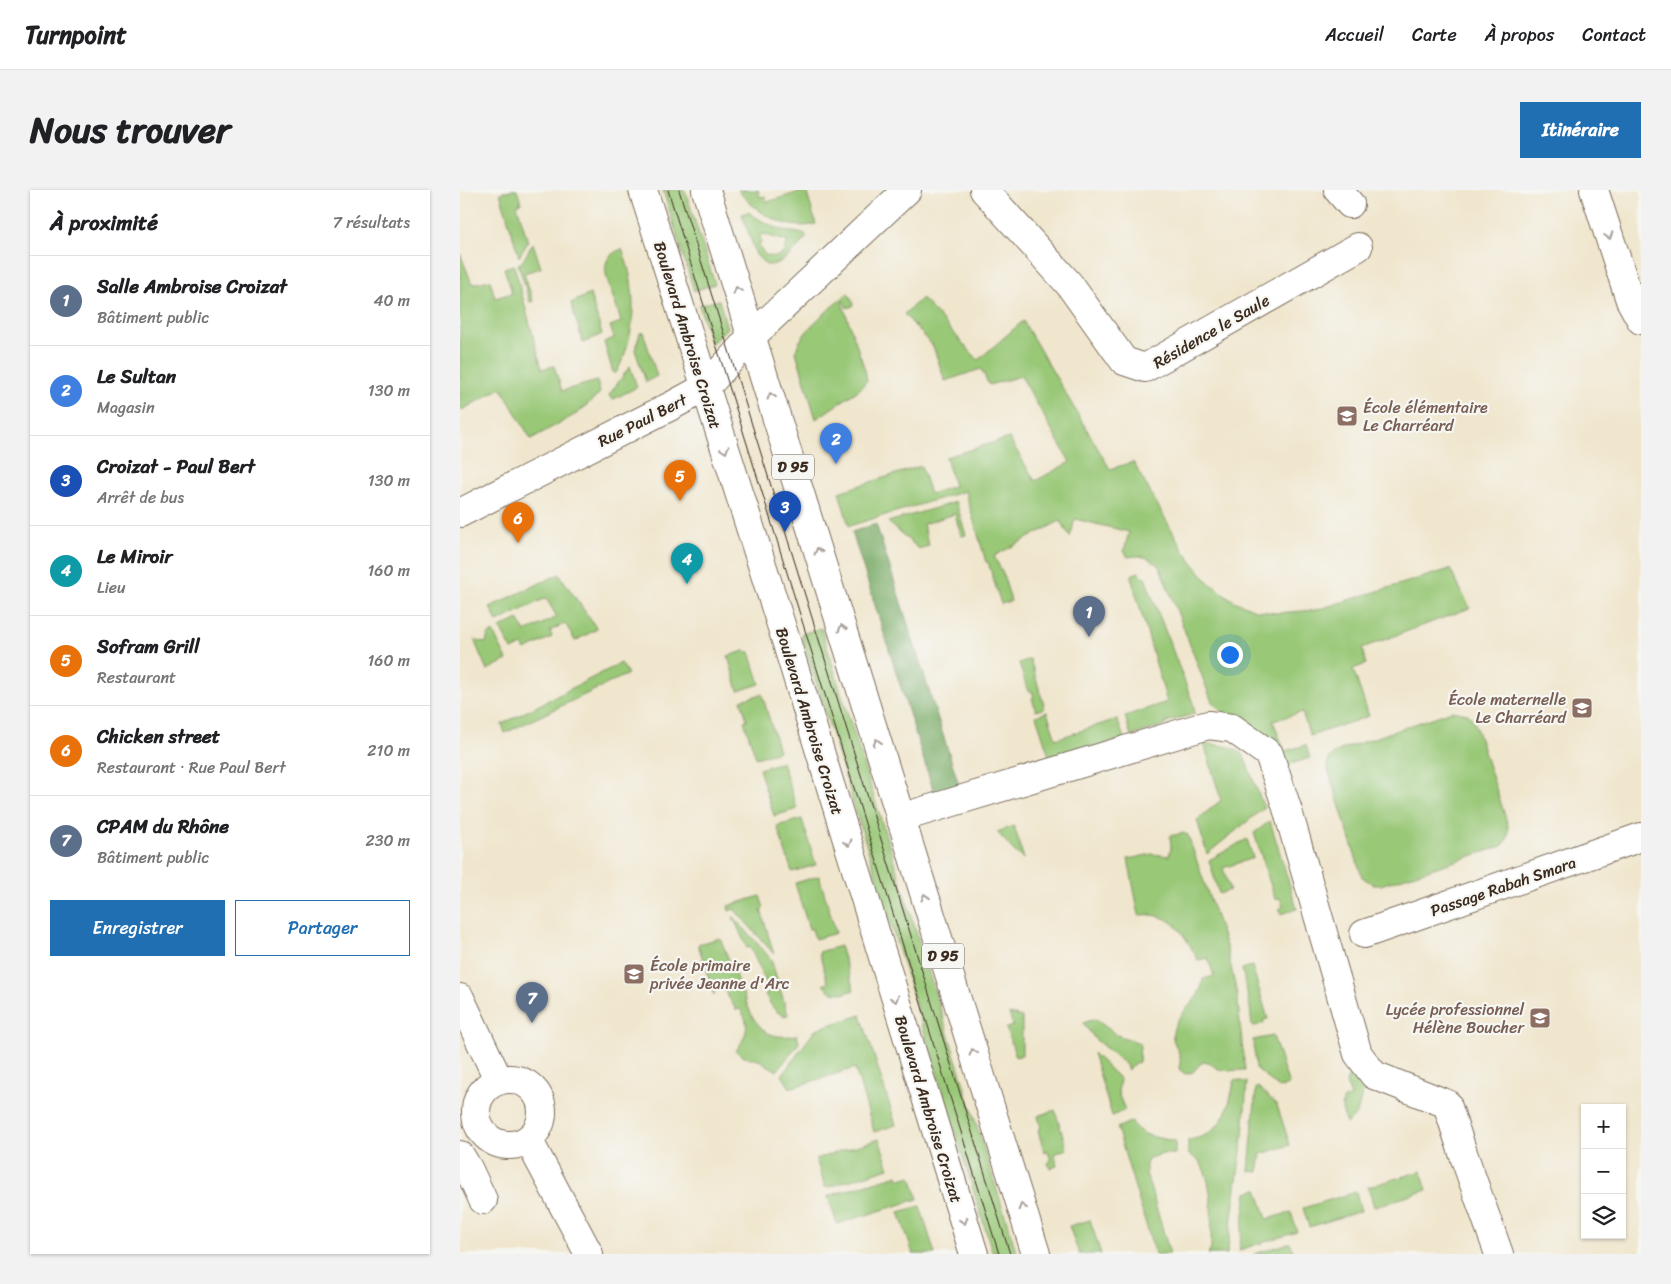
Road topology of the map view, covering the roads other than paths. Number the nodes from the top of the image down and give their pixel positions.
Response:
1 (643, 190) edge
2 (706, 190) edge
3 (907, 190) edge
4 (984, 190) edge
5 (1594, 190) edge
6 (1358, 247) dead end
7 (1641, 320) edge
8 (752, 336) junction
9 (706, 387) junction
10 (460, 513) edge
11 (900, 818) junction
12 (1641, 837) edge
13 (1364, 934) dead end
14 (460, 998) edge
15 (499, 1081) junction
16 (483, 1133) junction
17 (528, 1139) junction
18 (460, 1148) edge
19 (460, 1155) edge
20 (484, 1200) dead end
21 (589, 1254) edge
22 (974, 1254) edge
23 (1036, 1254) edge
24 (1499, 1254) edge

1 - 9 main road, Boulevard Ambroise Croizat
8 -> 2 main road, D 95
3 - 8 main road, Rue Paul Bert
4 - 6 main road, Résidence le Saule
5 -> 7 main road
8 - 9 main road, Rue Paul Bert
11 -> 8 main road, D 95
9 - 10 main road, Rue Paul Bert
9 -> 22 main road, Boulevard Ambroise Croizat
23 -> 11 main road, D 95
11 - 24 main road
12 - 13 main road, Passage Rabah Smara
14 - 15 main road
15 - 16 main road
15 - 17 main road
16 - 17 main road
16 - 18 main road
17 - 21 main road
19 - 20 main road

